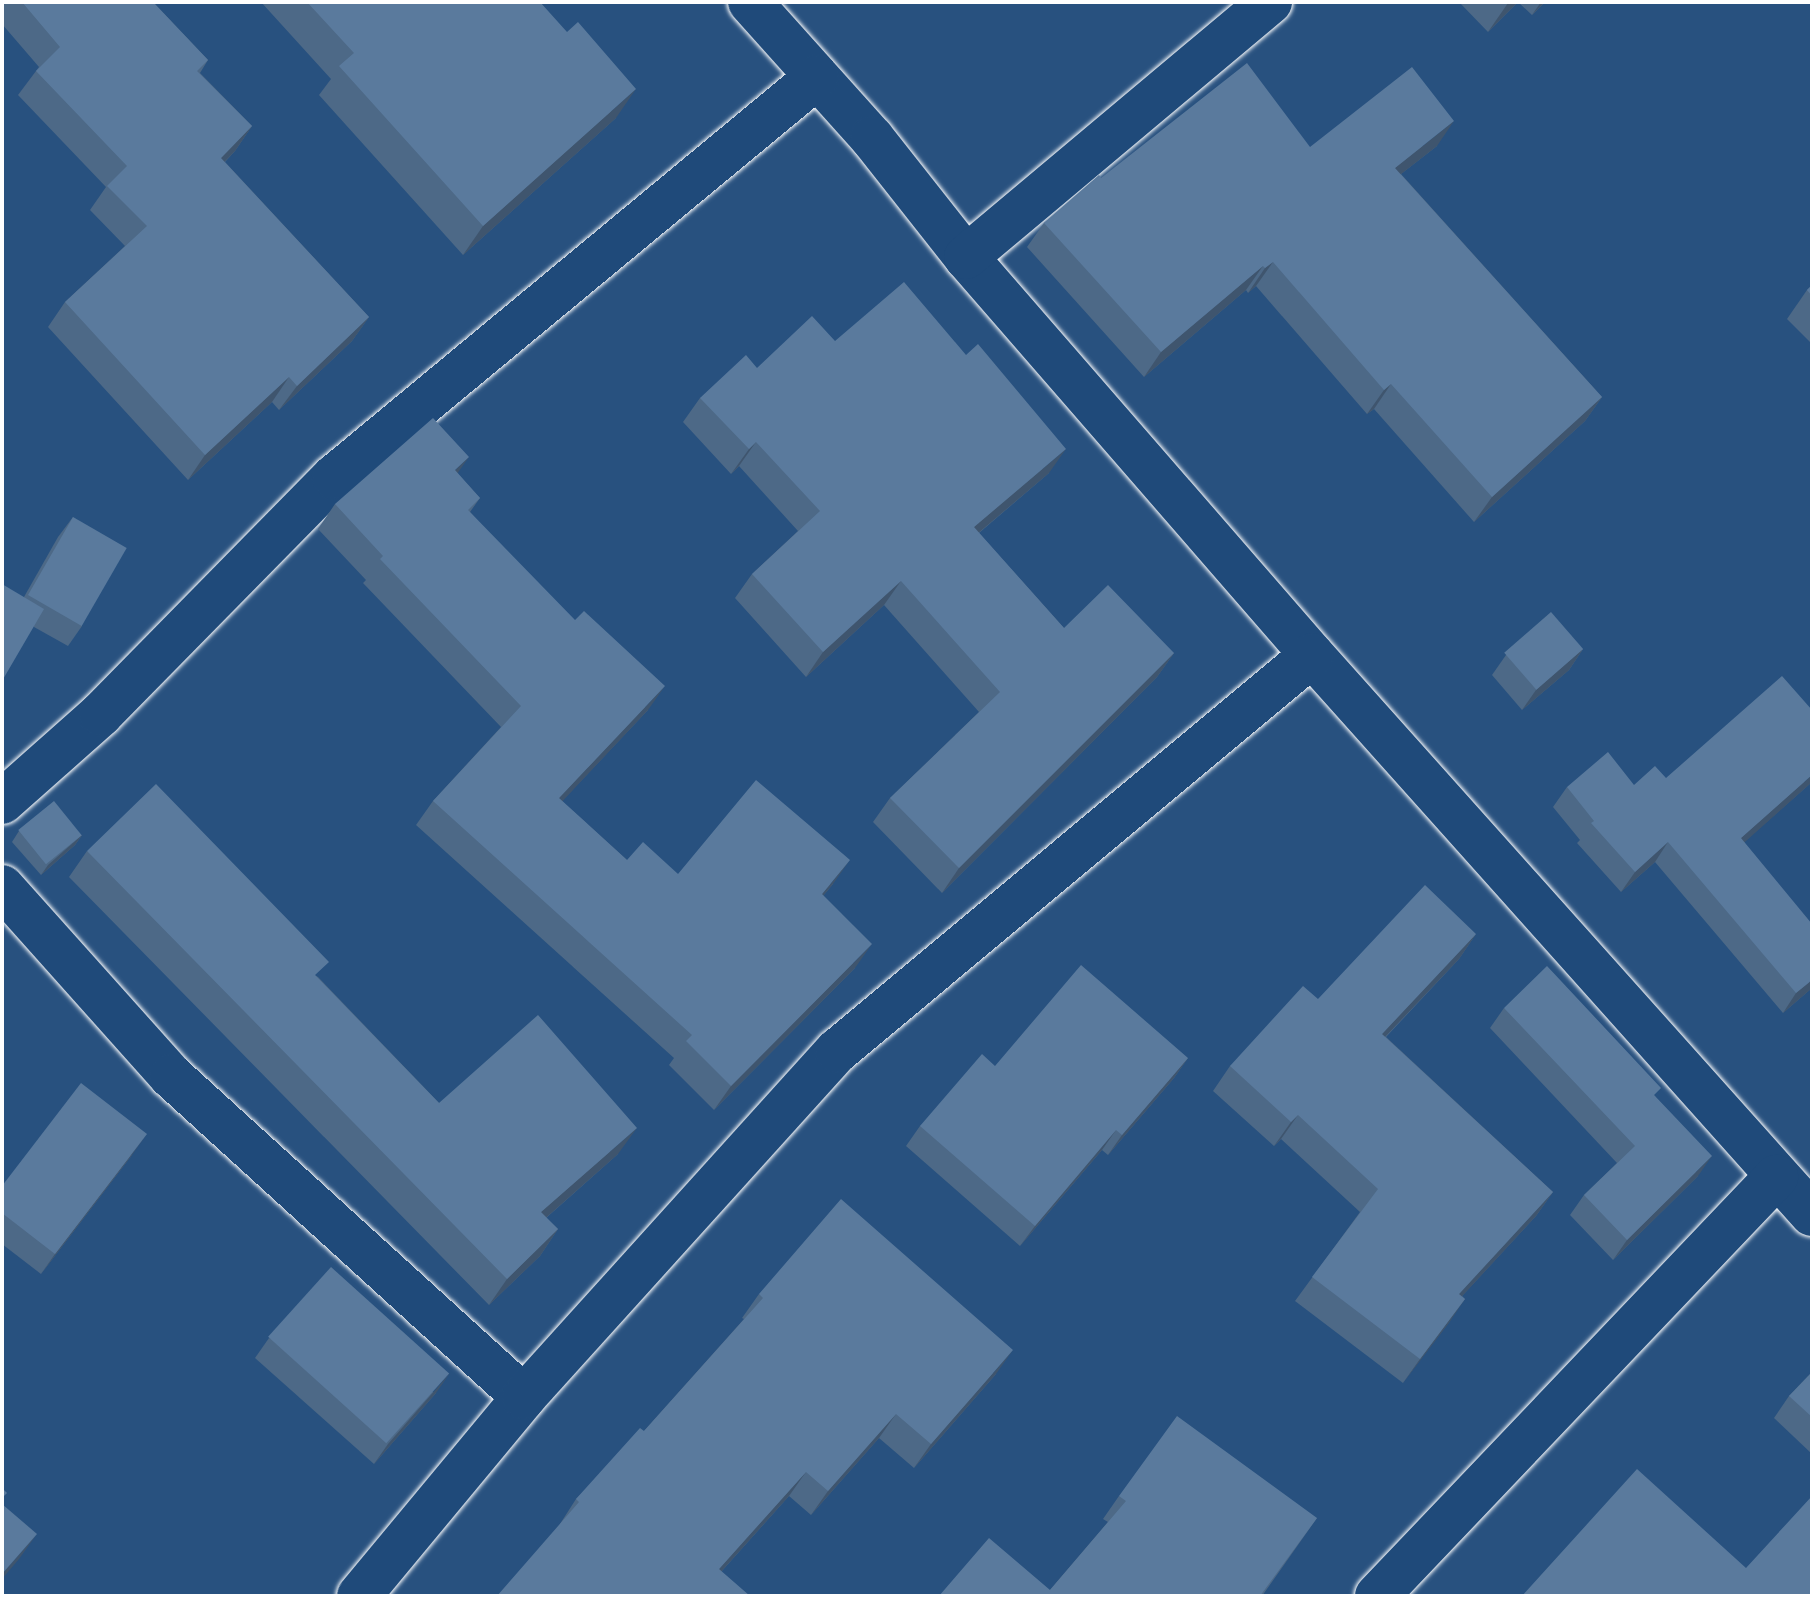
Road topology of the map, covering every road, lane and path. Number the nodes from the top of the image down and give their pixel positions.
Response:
1 (750, 2) edge
2 (1270, 2) edge
3 (817, 77) junction
4 (966, 257) junction
5 (1312, 655) junction
6 (2, 802) edge
7 (2, 887) edge
8 (1776, 1177) junction
9 (1812, 1214) edge
10 (524, 1397) junction
11 (359, 1596) edge
12 (1377, 1596) edge

1 - 3 street
2 - 4 street
3 - 4 street
3 - 6 street
4 - 5 street
5 - 8 street
5 - 10 street
7 - 10 street
8 - 9 street
8 - 12 street
10 - 11 street

